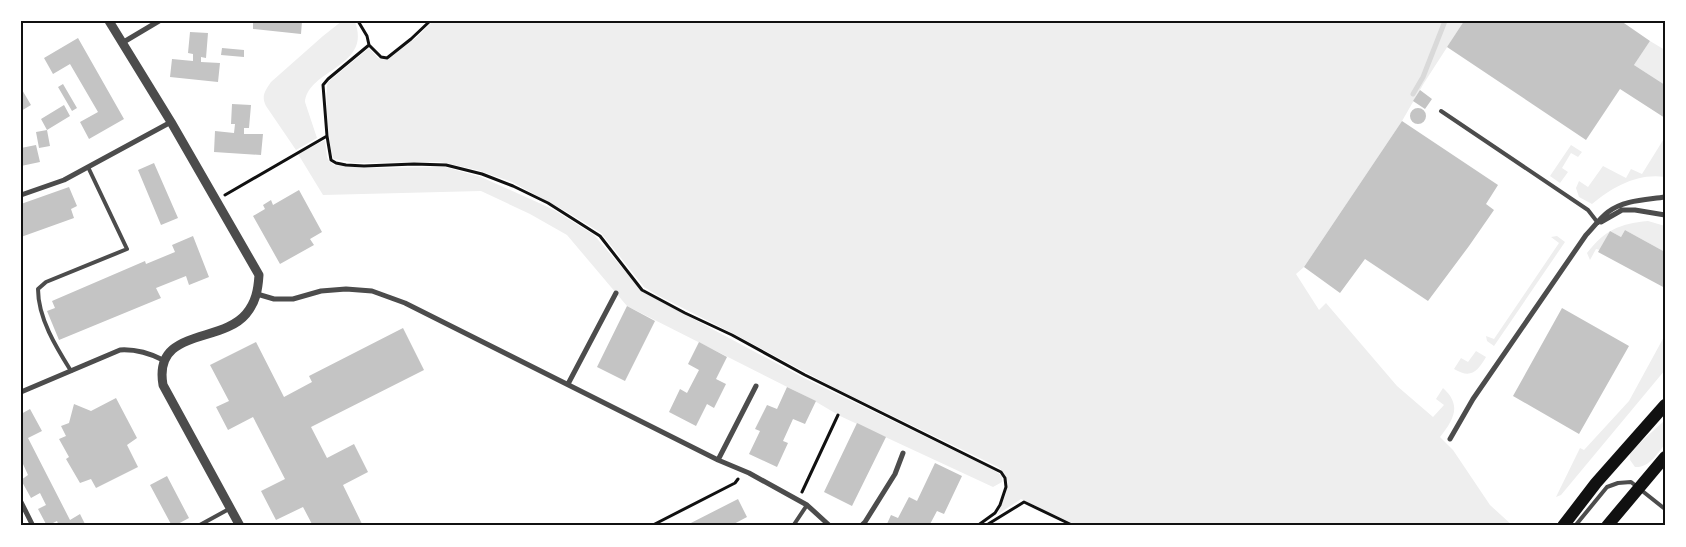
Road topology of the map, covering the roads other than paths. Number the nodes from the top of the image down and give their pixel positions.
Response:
1 (109, 21) edge
2 (159, 21) edge
3 (122, 43) junction
4 (1441, 111) dead end
5 (171, 122) junction
6 (88, 167) junction
7 (21, 196) edge
8 (1665, 197) edge
9 (1665, 215) edge
10 (1598, 224) junction
11 (616, 293) dead end
12 (258, 294) junction
13 (164, 360) junction
14 (71, 372) junction
15 (568, 384) junction
16 (756, 386) dead end
17 (21, 392) edge
18 (1665, 405) edge
19 (1450, 439) dead end
20 (903, 453) dead end
21 (1665, 457) edge
22 (718, 460) junction
23 (1639, 488) junction
24 (21, 502) edge
25 (807, 505) junction
26 (231, 509) junction
27 (1665, 509) edge
28 (33, 526) edge
29 (198, 526) edge
30 (240, 526) edge
31 (793, 526) edge
32 (830, 526) edge
33 (861, 526) edge
34 (1563, 526) edge
35 (1576, 526) edge
36 (1607, 526) edge

1 - 3 street
2 - 3 street
3 - 5 street
4 - 10 lane
5 - 6 street
5 - 12 street
6 - 7 street
6 - 14 lane
8 - 10 street
9 - 10 street
10 - 19 street
11 - 15 street
12 - 13 street
12 - 15 street
13 - 14 street
13 - 26 street
14 - 17 street
15 - 22 street
16 - 22 street
18 - 34 main road
20 - 33 street
21 - 23 main road
22 - 25 street
23 - 27 lane
23 - 35 lane
23 - 36 main road
24 - 28 street
25 - 31 lane
25 - 32 street
26 - 29 lane
26 - 30 street

